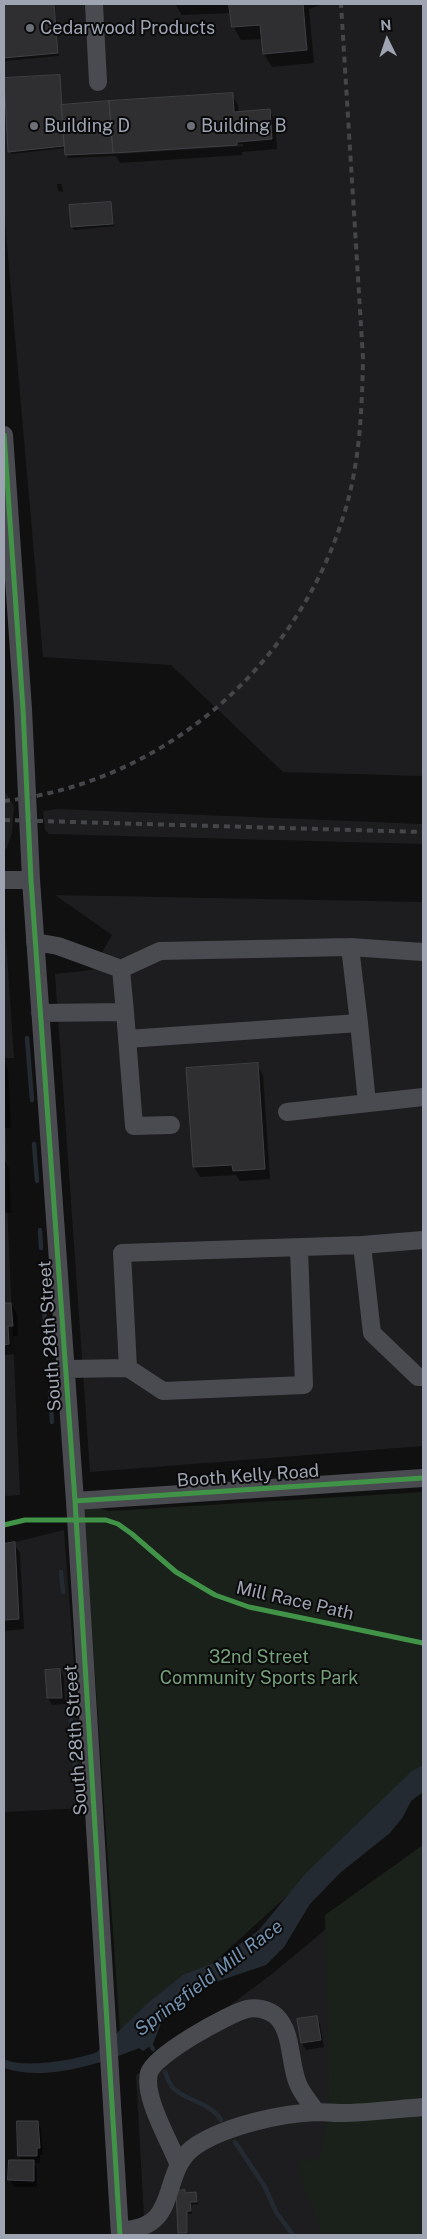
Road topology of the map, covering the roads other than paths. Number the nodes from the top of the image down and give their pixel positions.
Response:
1 (94, 4) edge
2 (98, 82) dead end
3 (4, 435) edge
4 (8, 544) edge
5 (4, 880) edge
6 (31, 880) junction
7 (35, 942) junction
8 (350, 947) junction
9 (423, 952) edge
10 (121, 969) junction
11 (125, 1012) junction
12 (40, 1013) junction
13 (359, 1023) junction
14 (127, 1039) junction
15 (423, 1097) edge
16 (367, 1103) junction
17 (287, 1112) dead end
18 (171, 1125) dead end
19 (423, 1240) edge
20 (362, 1246) junction
21 (299, 1249) junction
22 (128, 1368) junction
23 (66, 1369) junction
24 (423, 1376) edge
25 (423, 1478) edge
26 (75, 1501) junction
27 (423, 2107) edge
28 (316, 2112) junction
29 (178, 2163) junction
30 (120, 2233) edge

1 - 2 street
3 - 4 street, South 28th Street
4 - 6 street, South 28th Street
5 - 6 street
6 - 7 street, South 28th Street
7 - 10 street
7 - 12 street, South 28th Street
8 - 9 street
8 - 10 street
8 - 13 street
10 - 11 street
11 - 12 street
11 - 14 street
12 - 23 street, South 28th Street
13 - 14 street
13 - 16 street
14 - 18 street
15 - 16 street
16 - 17 street
19 - 20 street
20 - 21 street
20 - 24 street
21 - 22 street
21 - 22 street
22 - 23 street
23 - 26 street, South 28th Street
25 - 26 street, Booth Kelly Road
26 - 30 street, South 28th Street
27 - 28 street
28 - 29 street
28 - 29 street
29 - 30 street

